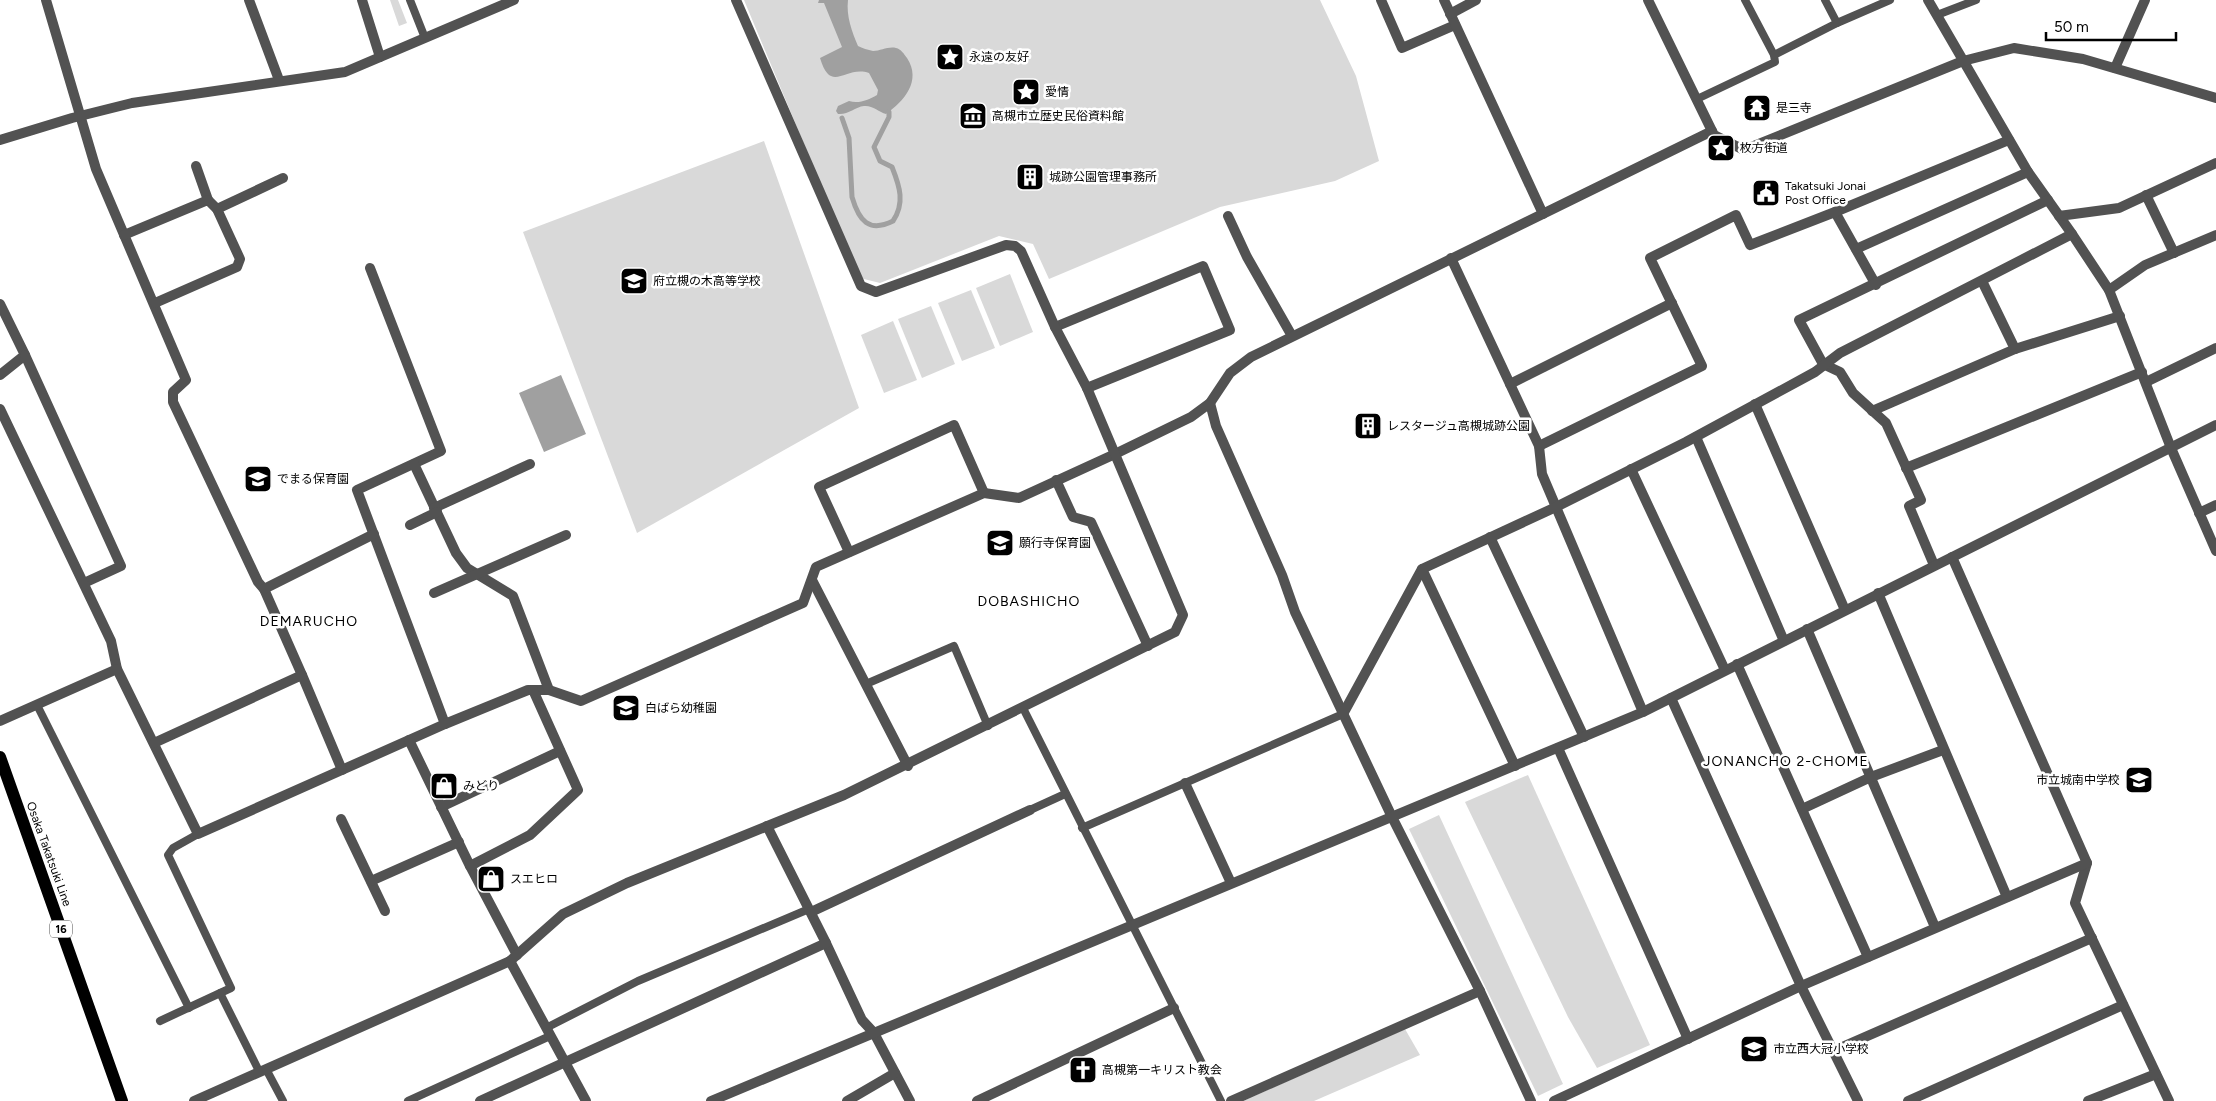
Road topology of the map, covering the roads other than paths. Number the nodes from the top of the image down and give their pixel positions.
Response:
1 (46, 0) edge
2 (249, 0) edge
3 (362, 0) edge
4 (410, 0) edge
5 (514, 0) edge
6 (736, 0) edge
7 (1381, 0) edge
8 (1444, 0) edge
9 (1476, 0) edge
10 (1648, 0) edge
11 (1745, 0) edge
12 (1825, 0) edge
13 (1890, 0) edge
14 (1928, 0) edge
15 (1976, 0) edge
16 (2144, 0) edge
17 (1450, 14) junction
18 (1938, 15) junction
19 (1837, 23) junction
20 (1455, 25) junction
21 (425, 38) junction
22 (1774, 55) junction
23 (380, 57) junction
24 (1963, 61) junction
25 (2115, 68) junction
26 (279, 80) junction
27 (2216, 98) edge
28 (1697, 99) junction
29 (81, 116) junction
30 (1712, 131) junction
31 (0, 140) edge
32 (2009, 140) junction
33 (196, 166) dead end
34 (2215, 167) edge
35 (2028, 172) junction
36 (283, 178) dead end
37 (2146, 195) junction
38 (208, 200) junction
39 (2048, 200) junction
40 (217, 209) junction
41 (1835, 212) junction
42 (1543, 214) junction
43 (1228, 216) dead end
44 (2059, 216) junction
45 (2072, 234) junction
46 (124, 235) junction
47 (2216, 235) edge
48 (1856, 249) junction
49 (2174, 253) junction
50 (1451, 258) junction
51 (370, 268) dead end
52 (1982, 281) junction
53 (1876, 284) junction
54 (2109, 290) junction
55 (155, 303) junction
56 (1672, 303) junction
57 (0, 304) edge
58 (2120, 316) junction
59 (1055, 327) junction
60 (1292, 336) junction
61 (2216, 348) edge
62 (2015, 349) junction
63 (26, 355) junction
64 (1823, 364) junction
65 (0, 375) edge
66 (2144, 377) junction
67 (1510, 384) junction
68 (1086, 388) junction
69 (1210, 403) junction
70 (1755, 404) junction
71 (0, 409) edge
72 (1872, 411) junction
73 (2216, 425) edge
74 (1696, 436) junction
75 (1539, 446) junction
76 (2171, 448) junction
77 (1115, 454) junction
78 (414, 464) junction
79 (530, 464) dead end
80 (1906, 468) junction
81 (1631, 469) junction
82 (1056, 480) junction
83 (984, 493) junction
84 (1556, 506) junction
85 (2216, 506) edge
86 (436, 510) junction
87 (2199, 513) junction
88 (410, 525) dead end
89 (374, 534) junction
90 (566, 535) dead end
91 (1490, 537) junction
92 (2216, 551) edge
93 (849, 552) junction
94 (1952, 557) junction
95 (1934, 565) junction
96 (1422, 569) junction
97 (478, 575) junction
98 (812, 580) junction
99 (84, 584) junction
100 (264, 589) junction
101 (434, 593) dead end
102 (1878, 593) junction
103 (1845, 610) junction
104 (1807, 629) junction
105 (1784, 641) junction
106 (1148, 646) junction
107 (1737, 664) junction
108 (117, 669) junction
109 (1726, 670) junction
110 (302, 675) junction
111 (866, 684) junction
112 (533, 690) junction
113 (549, 690) junction
114 (1671, 698) junction
115 (37, 705) junction
116 (1022, 708) junction
117 (1643, 712) junction
118 (1343, 714) junction
119 (0, 721) edge
120 (445, 724) junction
121 (988, 726) junction
122 (1584, 738) junction
123 (409, 740) junction
124 (154, 743) junction
125 (1558, 748) junction
126 (1943, 750) junction
127 (560, 751) junction
128 (0, 757) edge
129 (908, 766) junction
130 (1515, 766) junction
131 (342, 770) junction
132 (1871, 777) junction
133 (1185, 782) junction
134 (1065, 794) junction
135 (441, 807) junction
136 (1802, 809) junction
137 (1030, 810) joint
138 (1392, 817) junction
139 (341, 819) dead end
140 (767, 826) junction
141 (1082, 828) junction
142 (198, 834) junction
143 (459, 842) junction
144 (2087, 863) junction
145 (470, 866) junction
146 (371, 881) junction
147 (1231, 883) junction
148 (2007, 897) junction
149 (810, 910) junction
150 (385, 911) dead end
151 (1130, 924) junction
152 (1935, 927) junction
153 (2092, 938) junction
154 (826, 943) junction
155 (1868, 957) junction
156 (513, 958) junction
157 (1801, 986) junction
158 (1480, 991) junction
159 (220, 993) junction
160 (2123, 1005) junction
161 (189, 1008) junction
162 (1174, 1008) junction
163 (160, 1021) dead end
164 (548, 1032) junction
165 (874, 1033) junction
166 (1688, 1039) junction
167 (1833, 1051) junction
168 (565, 1062) junction
169 (262, 1070) junction
170 (895, 1074) junction
171 (2156, 1074) junction
172 (122, 1101) edge
173 (194, 1101) edge
174 (283, 1101) edge
175 (408, 1101) edge
176 (480, 1101) edge
177 (586, 1101) edge
178 (711, 1101) edge
179 (847, 1101) edge
180 (910, 1101) edge
181 (977, 1101) edge
182 (1221, 1101) edge
183 (1231, 1101) edge
184 (1531, 1101) edge
185 (1554, 1101) edge
186 (1858, 1101) edge
187 (1908, 1101) edge
188 (2088, 1101) edge
189 (2169, 1101) edge

1 - 29 street
2 - 26 street
3 - 23 street
4 - 21 lane
5 - 21 street
6 - 59 street
7 - 20 street
8 - 17 street
9 - 17 street
10 - 28 street
11 - 22 lane
12 - 19 lane
13 - 19 lane
14 - 18 street
15 - 18 lane
16 - 25 street
17 - 20 street
18 - 24 street
19 - 22 lane
20 - 42 street
21 - 23 street
22 - 28 lane
23 - 26 street
24 - 25 street
24 - 30 street
24 - 32 street
25 - 27 street
26 - 29 street
28 - 30 street
29 - 31 street
29 - 46 street
30 - 42 street
32 - 35 street
32 - 41 street
33 - 38 street
34 - 37 street
35 - 39 street
35 - 48 street
36 - 40 street
37 - 44 street
37 - 49 street
38 - 40 street
38 - 46 street
39 - 44 street
39 - 53 street
40 - 55 street
41 - 48 street
41 - 56 street
42 - 50 street
43 - 60 street
44 - 45 street
45 - 52 street
45 - 54 street
46 - 55 street
47 - 49 street
48 - 53 street
49 - 54 street
50 - 60 street
50 - 67 street
51 - 78 street
52 - 62 street
52 - 64 street
53 - 64 street
54 - 58 street
55 - 100 street
56 - 67 street
56 - 75 street
57 - 63 street
58 - 62 street
58 - 66 street
59 - 68 street
59 - 68 street
60 - 69 street
61 - 66 street
62 - 72 street
63 - 65 street
63 - 99 street
64 - 70 street
64 - 72 street
66 - 76 street
66 - 80 street
67 - 75 street
68 - 77 street
69 - 77 street
69 - 118 street
70 - 74 street
70 - 103 street
71 - 99 street
72 - 80 street
73 - 76 street
74 - 81 street
74 - 105 street
75 - 84 street
76 - 87 street
76 - 94 street
77 - 82 street
77 - 106 street
78 - 86 street
78 - 89 street
79 - 86 street
80 - 95 street
81 - 84 street
81 - 109 street
82 - 83 street
82 - 106 street
83 - 93 street
83 - 93 street
84 - 91 street
84 - 117 street
85 - 87 street
86 - 88 street
86 - 97 street
87 - 92 street
89 - 100 street
89 - 120 street
90 - 97 street
91 - 96 street
91 - 122 street
93 - 98 street
94 - 95 street
94 - 144 street
95 - 102 street
96 - 118 street
96 - 130 street
97 - 101 street
97 - 113 street
98 - 111 street
98 - 113 street
99 - 108 street
100 - 110 street
102 - 103 street
102 - 126 street
103 - 104 street
104 - 105 street
104 - 132 street
105 - 107 street
106 - 116 street
107 - 109 street
107 - 136 street
108 - 115 street
108 - 124 street
109 - 114 street
110 - 124 street
110 - 131 street
111 - 121 lane
111 - 129 street
112 - 113 street
112 - 120 street
112 - 127 street
114 - 117 street
114 - 157 street
115 - 119 street
115 - 161 lane
116 - 121 street
116 - 134 lane
117 - 122 street
118 - 133 lane
118 - 138 street
120 - 123 street
121 - 129 street
122 - 125 street
123 - 131 street
123 - 135 street
124 - 142 street
125 - 130 street
125 - 166 street
126 - 132 street
126 - 148 street
127 - 135 street
127 - 145 street
128 - 172 main road, Osaka Takatsuki Line / 16
129 - 140 street
130 - 138 street
131 - 142 street
132 - 136 street
132 - 152 street
133 - 141 lane
133 - 147 street
134 - 137 lane
134 - 141 lane
135 - 143 street
136 - 155 street
137 - 149 street
138 - 147 street
138 - 158 street
139 - 146 street
140 - 149 street
140 - 156 street
141 - 151 lane
142 - 159 lane
143 - 145 street
143 - 146 street
144 - 148 street
144 - 153 street
145 - 156 street
146 - 150 street
147 - 151 street
148 - 152 street
149 - 154 street
149 - 164 lane
151 - 162 lane
151 - 165 street
152 - 155 street
153 - 160 street
153 - 167 street
154 - 165 street
154 - 168 street
155 - 157 street
156 - 164 street
156 - 169 street
157 - 166 street
157 - 167 street
158 - 183 street
158 - 184 street
159 - 161 lane
159 - 169 lane
160 - 171 street
160 - 187 street
161 - 163 lane
162 - 181 street
162 - 182 lane
164 - 168 street
164 - 175 lane
165 - 170 street
165 - 178 street
166 - 185 street
167 - 186 street
168 - 176 street
168 - 177 street
169 - 173 street
169 - 174 lane
170 - 179 street
170 - 180 street
171 - 188 street
171 - 189 street

